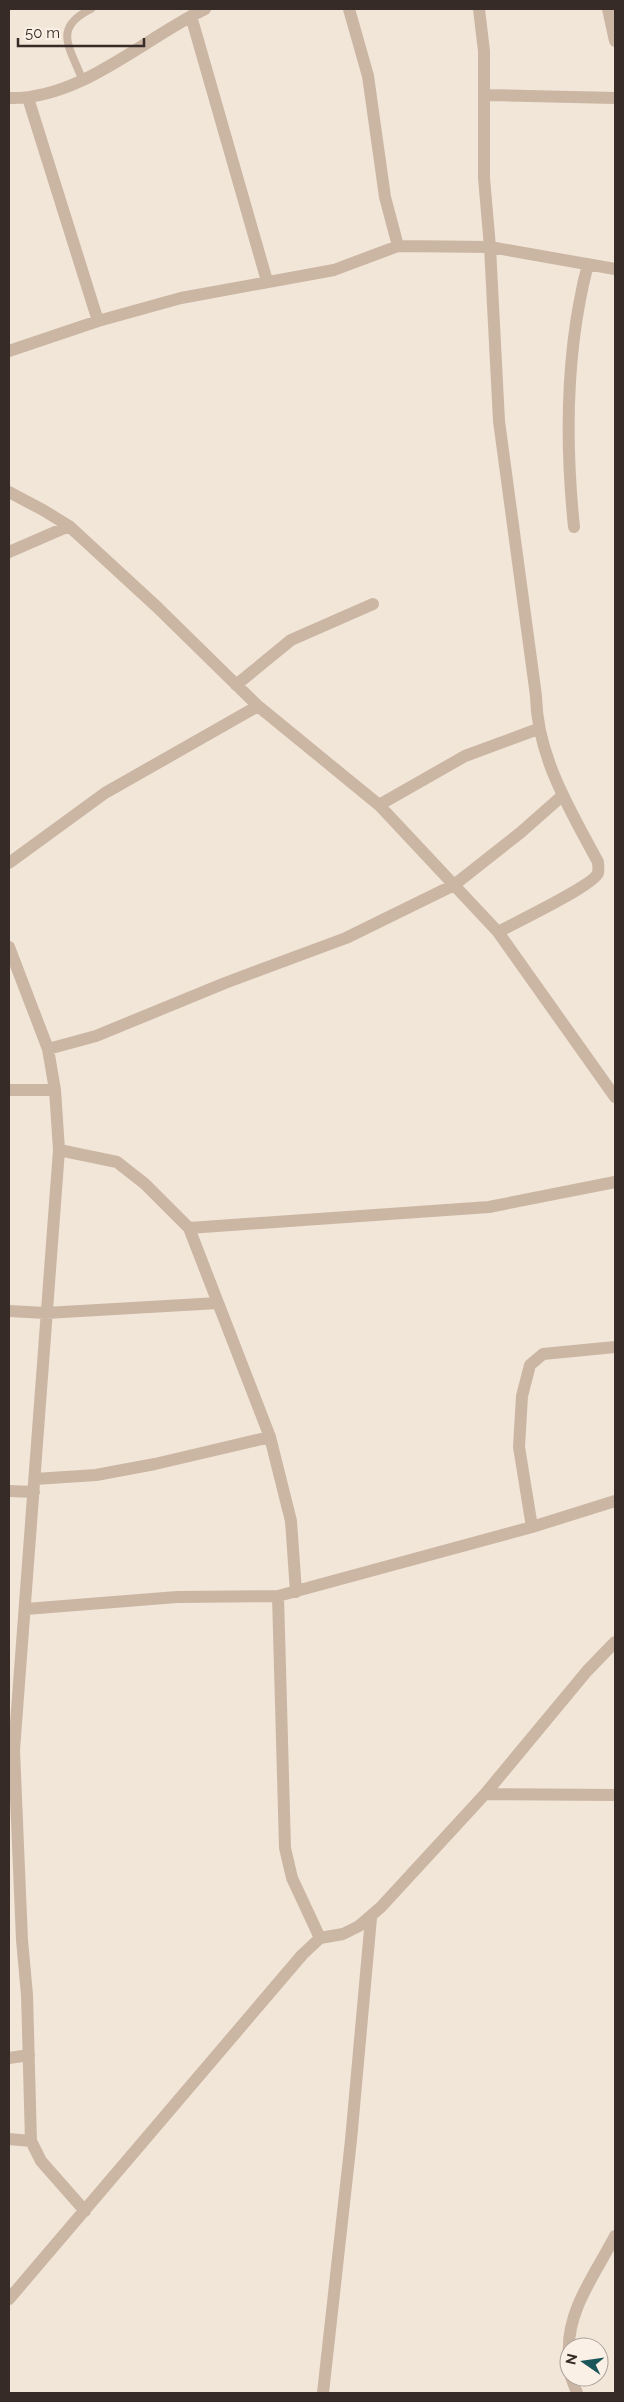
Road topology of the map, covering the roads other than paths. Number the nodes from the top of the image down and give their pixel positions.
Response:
1 (91, 9) edge
2 (205, 9) edge
3 (349, 9) edge
4 (479, 9) edge
5 (608, 9) edge
6 (191, 16) junction
7 (615, 41) edge
8 (82, 79) junction
9 (485, 95) junction
10 (9, 98) edge
11 (28, 98) junction
12 (615, 98) edge
13 (398, 246) junction
14 (490, 247) junction
15 (588, 264) junction
16 (615, 269) edge
17 (267, 281) junction
18 (98, 321) junction
19 (9, 351) edge
20 (9, 492) edge
21 (69, 526) junction
22 (574, 527) dead end
23 (9, 552) edge
24 (373, 604) dead end
25 (236, 685) junction
26 (258, 706) junction
27 (538, 729) junction
28 (562, 796) junction
29 (379, 805) junction
30 (9, 863) edge
31 (454, 885) junction
32 (498, 932) junction
33 (9, 947) edge
34 (48, 1049) junction
35 (9, 1090) edge
36 (56, 1090) junction
37 (615, 1097) edge
38 (59, 1150) junction
39 (615, 1182) edge
40 (189, 1228) junction
41 (218, 1303) junction
42 (9, 1311) edge
43 (46, 1312) junction
44 (615, 1347) edge
45 (270, 1437) junction
46 (35, 1486) junction
47 (9, 1491) edge
48 (615, 1501) edge
49 (532, 1527) junction
50 (296, 1592) junction
51 (278, 1596) junction
52 (26, 1610) junction
53 (615, 1642) edge
54 (13, 1701) edge
55 (485, 1794) junction
56 (615, 1795) edge
57 (14, 1870) edge
58 (371, 1918) junction
59 (320, 1938) junction
60 (29, 2055) junction
61 (9, 2058) edge
62 (9, 2139) edge
63 (31, 2141) junction
64 (85, 2211) junction
65 (615, 2236) edge
66 (9, 2299) edge
67 (570, 2337) edge
68 (323, 2393) edge

1 - 8 lane
2 - 6 street
3 - 13 street
4 - 9 street
5 - 7 street
6 - 8 street
6 - 17 street
8 - 11 street
9 - 12 street
9 - 14 street
10 - 11 street
11 - 18 street
13 - 14 street
13 - 17 street
14 - 15 street
14 - 27 street
15 - 16 street
15 - 22 street
17 - 18 street
18 - 19 street
20 - 21 street
21 - 23 street
21 - 25 street
24 - 25 street
25 - 26 street
26 - 29 street
26 - 30 street
27 - 28 street
27 - 29 street
28 - 31 street
28 - 32 street
29 - 31 street
31 - 32 street
31 - 34 street
32 - 37 street
33 - 34 street
34 - 36 street
35 - 36 street
36 - 38 street
38 - 40 street
38 - 43 street
39 - 40 street
40 - 41 street
41 - 43 street
41 - 45 street
42 - 43 street
43 - 46 street
44 - 49 street
45 - 46 street
45 - 50 street
46 - 47 street
46 - 52 street
48 - 49 street
49 - 50 street
50 - 51 street
51 - 52 street
51 - 59 street
52 - 54 street
53 - 55 street
54 - 57 street
55 - 56 street
55 - 58 street
57 - 60 street
58 - 59 street
58 - 68 street
59 - 64 street
60 - 61 street
60 - 63 street
62 - 63 street
63 - 64 street
64 - 66 street
65 - 67 street

